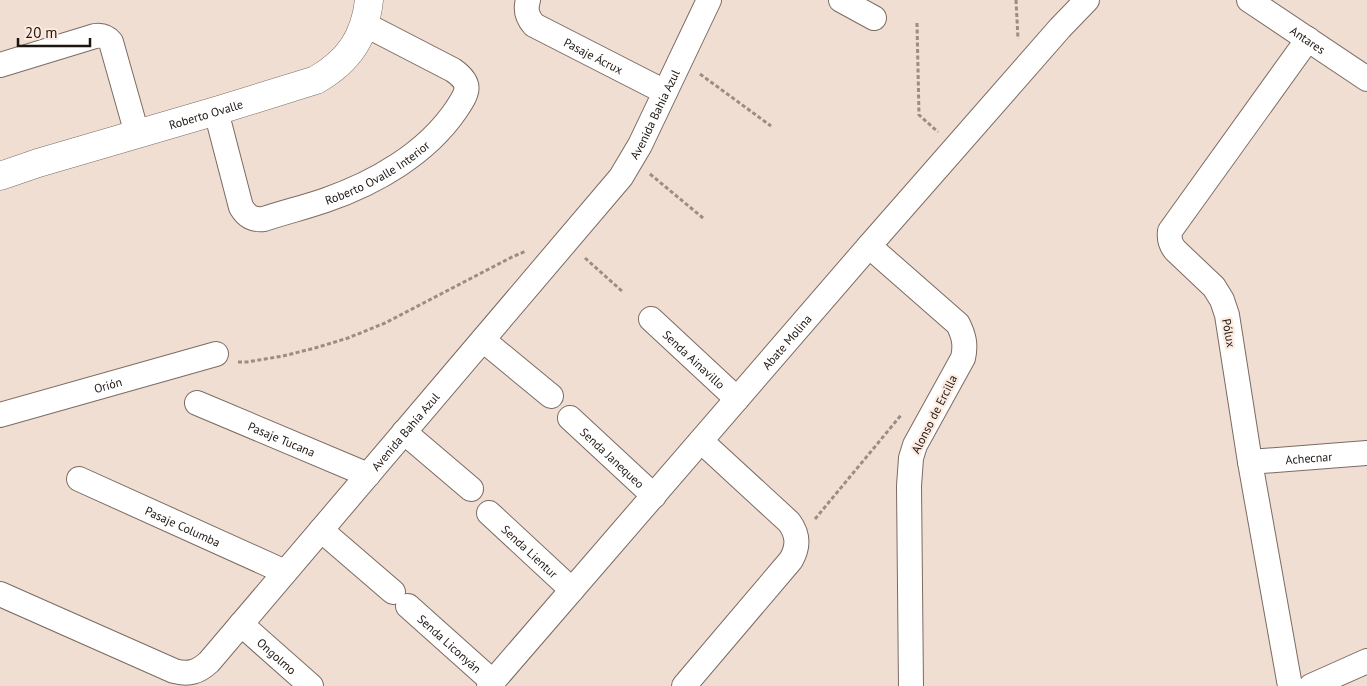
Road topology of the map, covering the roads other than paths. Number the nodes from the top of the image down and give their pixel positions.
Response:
1 (709, 0) edge
2 (841, 0) edge
3 (1087, 0) edge
4 (1249, 0) edge
5 (528, 7) edge
6 (367, 12) edge
7 (874, 18) dead end
8 (1308, 39) junction
9 (0, 65) edge
10 (1367, 79) edge
11 (664, 92) junction
12 (216, 111) junction
13 (137, 134) junction
14 (0, 176) edge
15 (869, 246) junction
16 (651, 319) dead end
17 (483, 340) junction
18 (216, 354) road end
19 (551, 396) dead end
20 (737, 399) junction
21 (197, 403) dead end
22 (0, 415) edge
23 (570, 418) dead end
24 (404, 432) junction
25 (701, 441) junction
26 (1367, 452) edge
27 (1250, 462) junction
28 (368, 475) junction
29 (79, 479) dead end
30 (471, 489) dead end
31 (654, 496) junction
32 (489, 513) dead end
33 (321, 530) junction
34 (285, 572) junction
35 (572, 590) junction
36 (0, 594) edge
37 (241, 624) junction
38 (1367, 661) edge
39 (491, 684) edge
40 (312, 686) edge
41 (684, 686) edge
42 (911, 686) edge
43 (1290, 686) edge
44 (1310, 686) edge

1 - 11 street, Avenida Bahía Azul
2 - 7 street
3 - 15 street, Abate Molina
4 - 8 street, Antares
5 - 11 street, Pasaje Ácrux
6 - 12 street, Roberto Ovalle
6 - 12 street, Roberto Ovalle Interior
8 - 10 street, Antares
8 - 27 street, Pólux
9 - 13 street
11 - 17 street, Avenida Bahía Azul
12 - 13 street, Roberto Ovalle
13 - 14 street, Roberto Ovalle
15 - 20 street, Abate Molina
15 - 42 street, Alonso de Ercilla
16 - 20 street, Senda Ainavillo
17 - 19 street
17 - 24 street, Avenida Bahía Azul
18 - 22 street, Orión
20 - 25 street, Abate Molina
21 - 28 street, Pasaje Tucana
23 - 31 street, Senda Janequeo
24 - 28 street, Avenida Bahía Azul
24 - 30 street
25 - 31 street, Abate Molina
25 - 41 street
26 - 27 street, Achecnar
27 - 43 street, Pólux
28 - 33 street, Avenida Bahía Azul
29 - 34 street, Pasaje Columba
31 - 35 street, Abate Molina
32 - 35 street, Senda Lientur
33 - 34 street, Avenida Bahía Azul
33 - 39 street, Senda Liconyán
34 - 37 street, Avenida Bahía Azul
35 - 39 street, Abate Molina
36 - 37 street, Avenida Bahía Azul
37 - 40 street, Ongolmo
38 - 44 street

